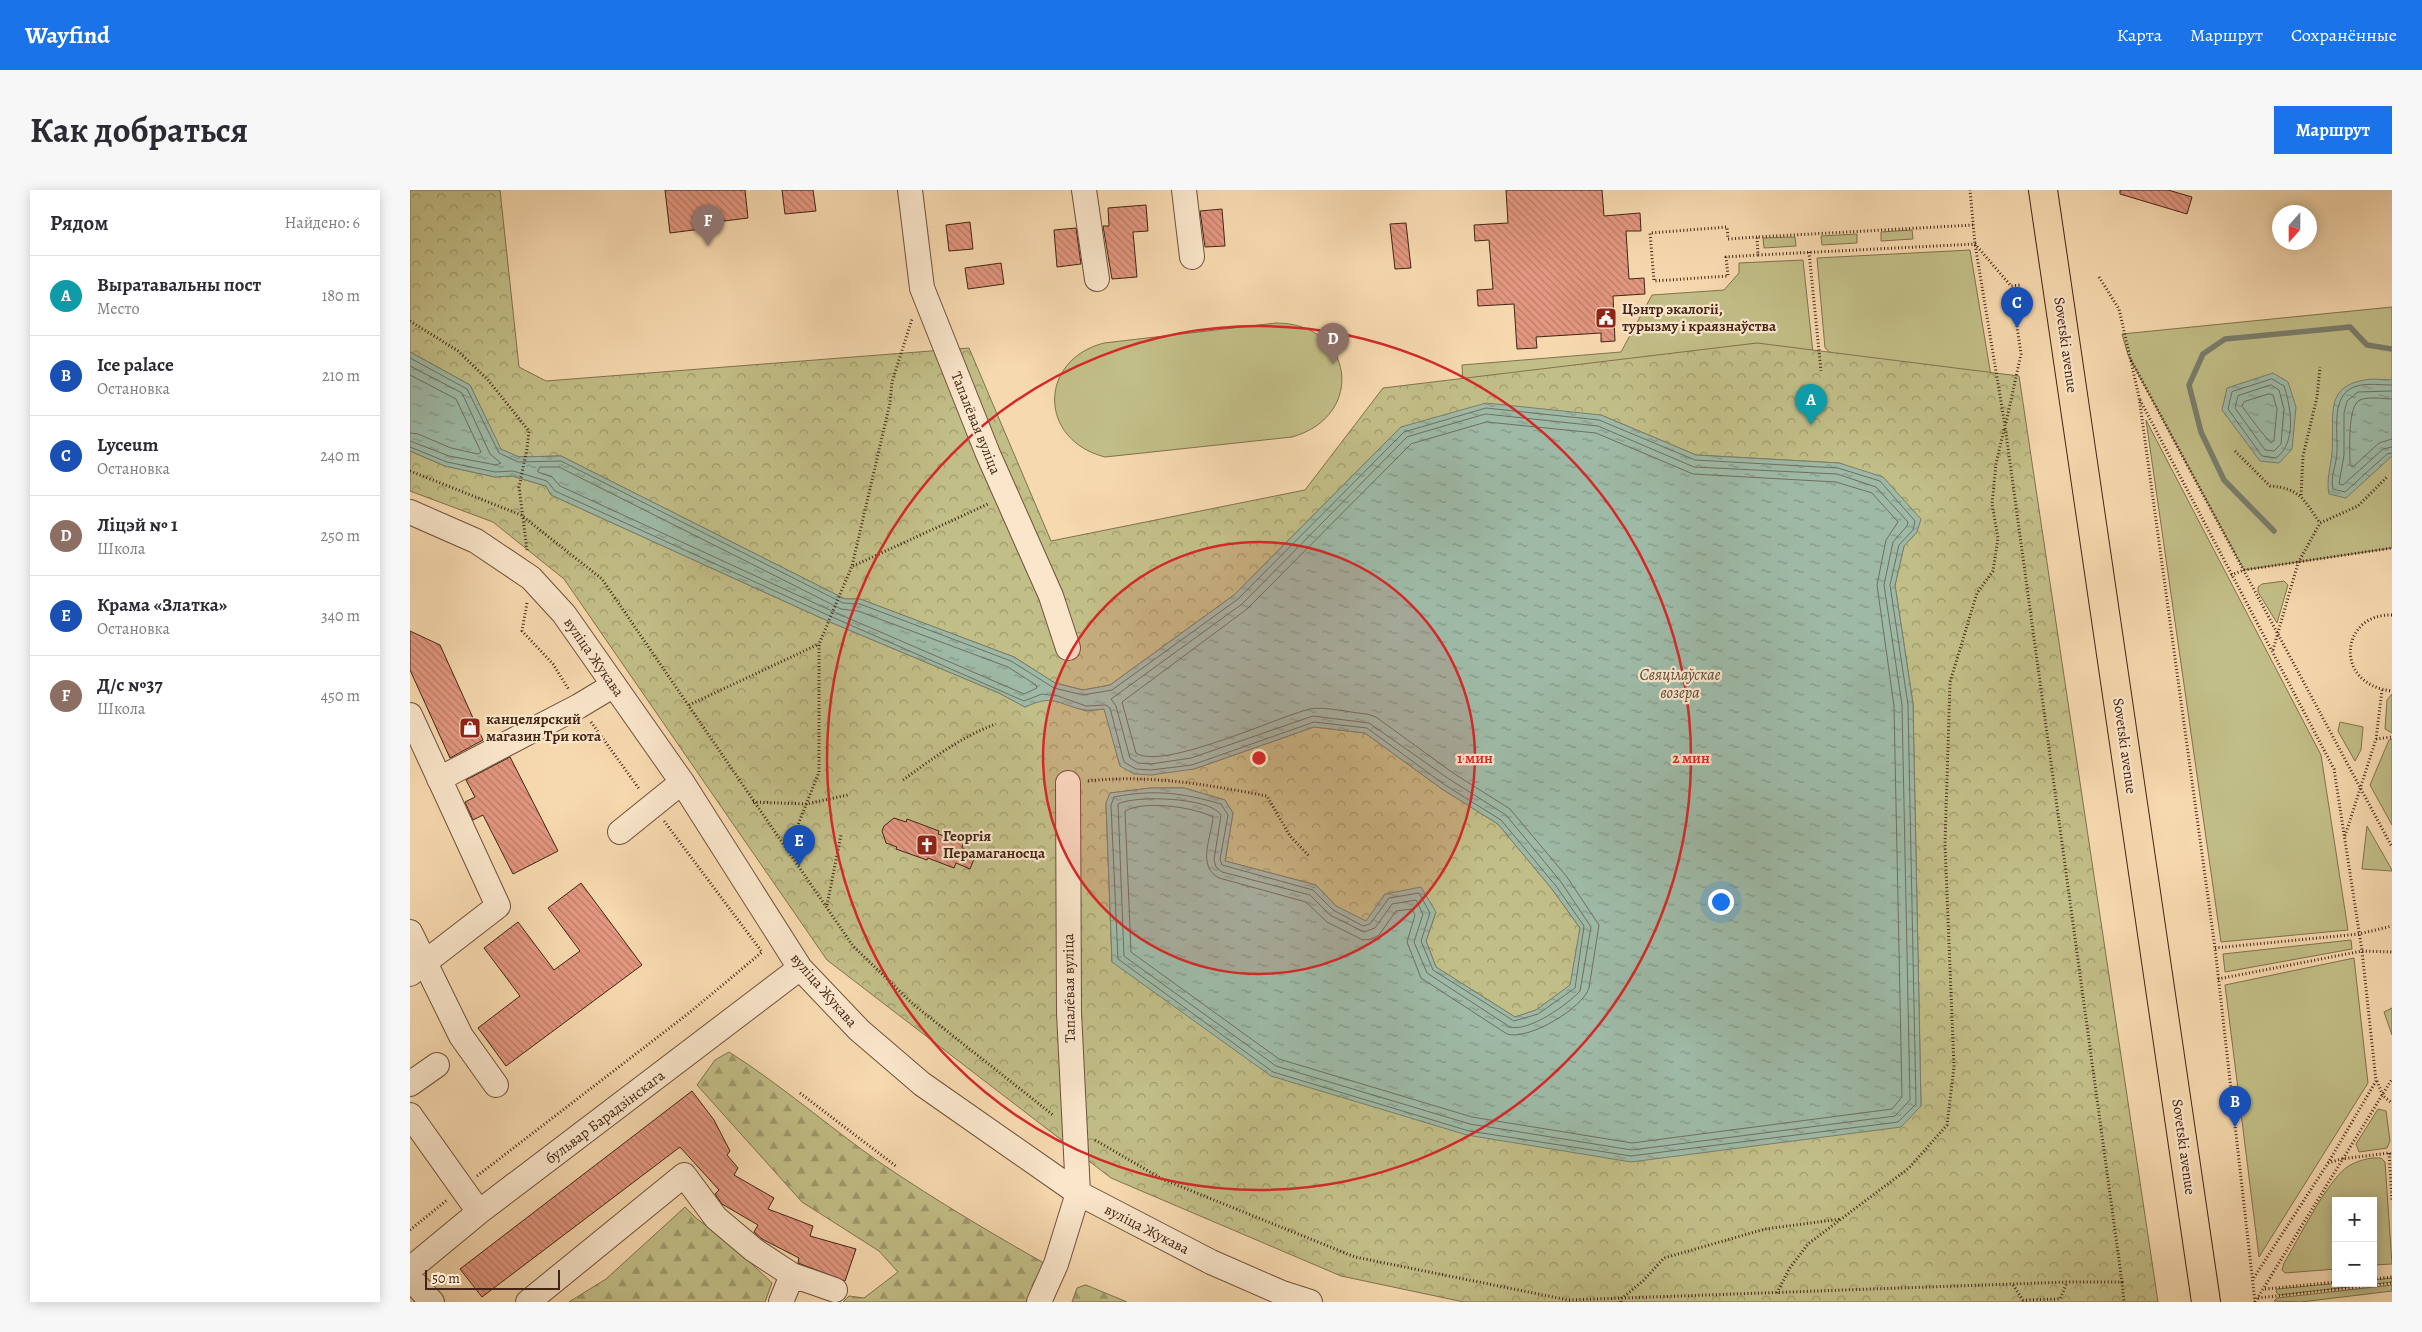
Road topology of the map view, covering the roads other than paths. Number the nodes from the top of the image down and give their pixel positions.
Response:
1 (910, 190) edge
2 (1084, 190) edge
3 (1184, 190) edge
4 (2043, 190) edge
5 (1192, 257) dead end
6 (1097, 279) dead end
7 (410, 512) edge
8 (1068, 648) dead end
9 (614, 685) junction
10 (410, 715) edge
11 (439, 779) junction
12 (682, 782) junction
13 (1068, 783) road end
14 (620, 832) dead end
15 (410, 932) edge
16 (800, 968) junction
17 (417, 969) edge
18 (437, 1065) dead end
19 (410, 1084) edge
20 (496, 1085) dead end
21 (410, 1115) edge
22 (1078, 1193) junction
23 (479, 1212) junction
24 (410, 1269) edge
25 (792, 1275) junction
26 (410, 1278) edge
27 (835, 1290) dead end
28 (432, 1302) edge
29 (528, 1302) edge
30 (781, 1302) edge
31 (1039, 1302) edge
32 (1310, 1302) edge
33 (2206, 1302) edge

1 - 8 street, Тапалёвая вуліца
2 - 6 street
3 - 5 street
4 - 33 main road, Sovetski avenue
7 - 9 street, вуліца Жукава
9 - 11 street
9 - 12 street, вуліца Жукава
10 - 11 street
11 - 17 street
12 - 14 street
12 - 16 street, вуліца Жукава
13 - 22 street, Тапалёвая вуліца
15 - 17 street
16 - 22 street, вуліца Жукава
16 - 23 street, бульвар Барадзінскага
17 - 20 street
18 - 19 street
21 - 23 street
22 - 31 street, Тапалёвая вуліца
22 - 32 street, вуліца Жукава
23 - 24 street, бульвар Барадзінскага
25 - 27 street
25 - 29 street
25 - 30 street
26 - 28 street

